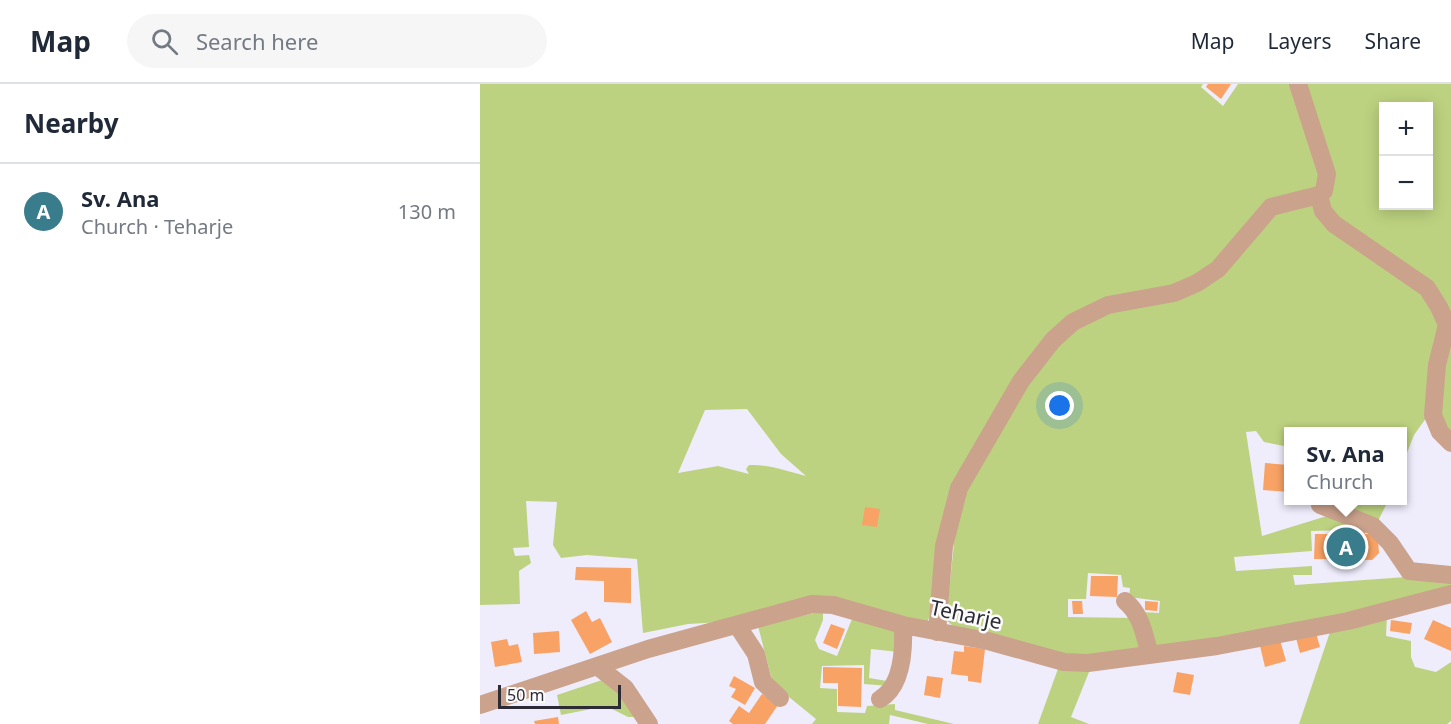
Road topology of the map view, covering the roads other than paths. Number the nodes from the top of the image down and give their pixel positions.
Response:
1 (1298, 84) edge
2 (1318, 195) junction
3 (1451, 443) edge
4 (1320, 506) dead end
5 (1451, 575) edge
6 (1451, 594) edge
7 (1125, 601) dead end
8 (737, 625) junction
9 (903, 625) junction
10 (937, 632) junction
11 (1150, 655) junction
12 (597, 666) junction
13 (780, 698) dead end
14 (880, 699) dead end
15 (480, 705) edge
16 (649, 724) edge

1 - 2 street
2 - 3 street
2 - 10 street
4 - 5 street
6 - 11 street, Teharje
7 - 11 street
8 - 9 street, Teharje
8 - 12 street, Teharje
8 - 13 street
9 - 10 street, Teharje
9 - 14 street
10 - 11 street, Teharje
12 - 15 street, Teharje
12 - 16 street

